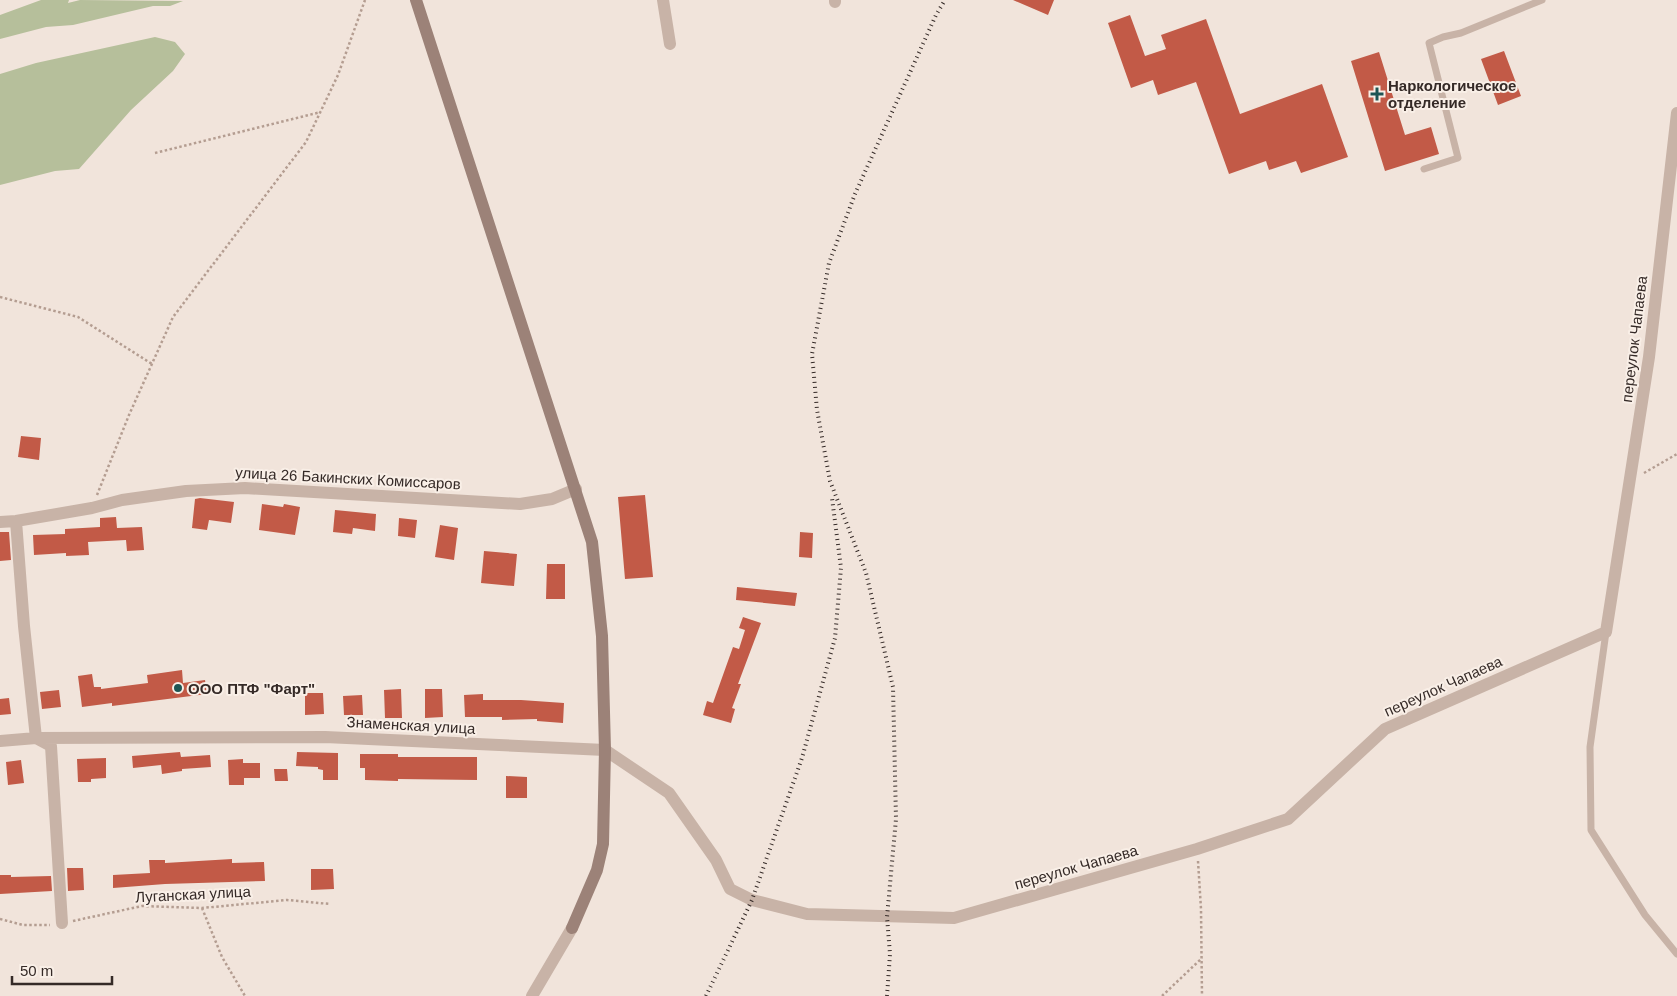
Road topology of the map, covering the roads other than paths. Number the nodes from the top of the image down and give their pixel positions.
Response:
1 (416, 0) edge
2 (663, 0) edge
3 (1542, 0) edge
4 (670, 44) dead end
5 (1677, 112) edge
6 (1424, 169) dead end
7 (576, 489) junction
8 (16, 521) junction
9 (0, 522) edge
10 (1606, 632) junction
11 (36, 738) junction
12 (0, 742) edge
13 (605, 750) junction
14 (62, 923) road end
15 (572, 928) joint
16 (1677, 954) edge
17 (532, 996) edge

1 - 7 main road
2 - 4 street
3 - 6 lane
5 - 10 street, переулок Чапаева
7 - 8 street, улица 26 Бакинских Комиссаров
7 - 13 main road
8 - 9 street, улица 26 Бакинских Комиссаров
8 - 11 street
10 - 13 street, переулок Чапаева
10 - 16 lane
11 - 12 street, Знаменская улица
11 - 13 street, Знаменская улица
11 - 14 street
13 - 15 main road
15 - 17 street

